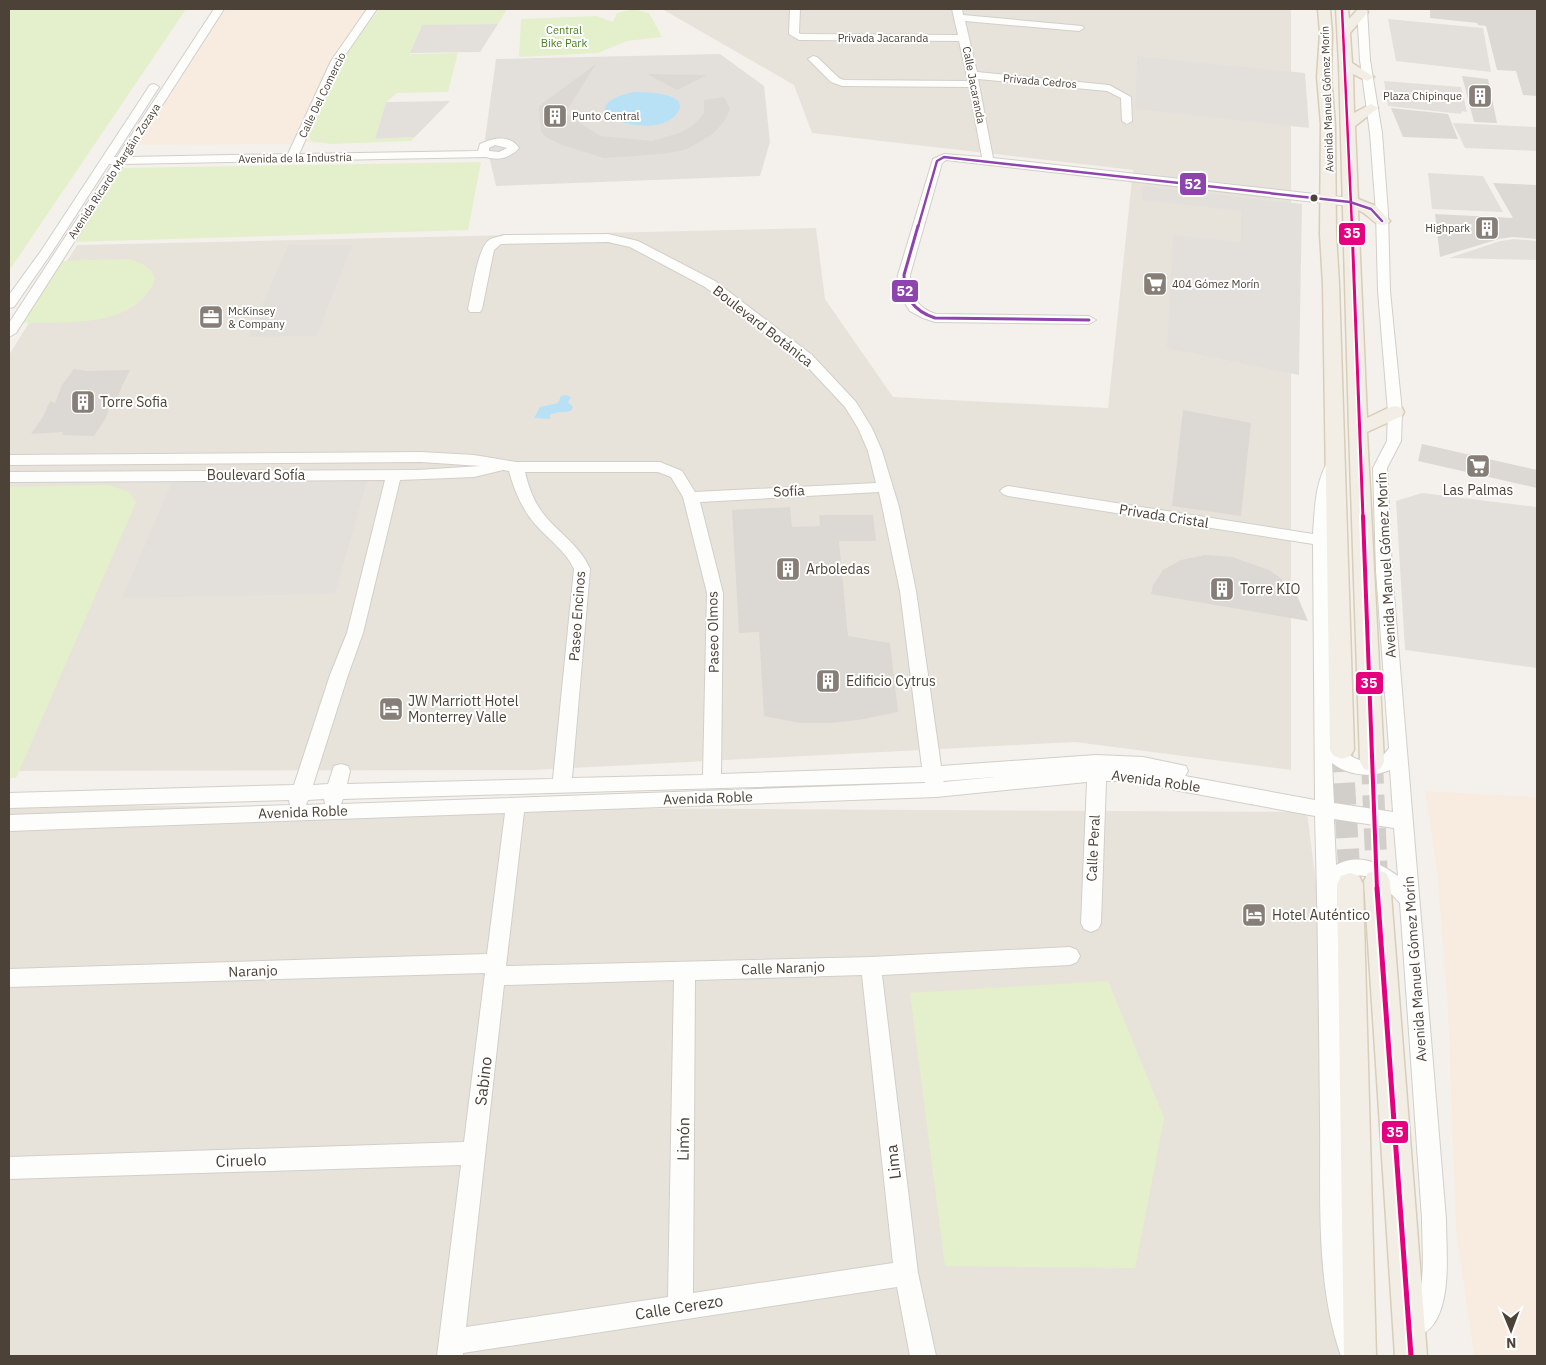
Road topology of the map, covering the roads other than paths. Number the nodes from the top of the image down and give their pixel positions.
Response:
1 (208, 9) edge
2 (219, 9) edge
3 (372, 9) edge
4 (795, 9) edge
5 (1324, 9) edge
6 (1342, 9) edge
7 (1362, 10) edge
8 (958, 14) edge
9 (1079, 28) dead end
10 (1343, 32) junction
11 (964, 38) junction
12 (182, 46) dead end
13 (813, 58) dead end
14 (1346, 65) junction
15 (162, 76) dead end
16 (1367, 77) junction
17 (973, 79) junction
18 (1371, 108) junction
19 (1127, 121) dead end
20 (1348, 124) junction
21 (487, 149) dead end
22 (111, 150) junction
23 (128, 150) junction
24 (294, 154) junction
25 (120, 161) junction
26 (988, 161) junction
27 (104, 162) junction
28 (1329, 200) junction
29 (1350, 202) junction
30 (1382, 220) junction
31 (9, 304) edge
32 (475, 309) dead end
33 (1089, 320) dead end
34 (9, 332) edge
35 (1395, 412) junction
36 (1358, 429) junction
37 (1336, 459) junction
38 (9, 460) edge
39 (509, 466) junction
40 (394, 474) junction
41 (9, 477) edge
42 (886, 487) junction
43 (688, 491) junction
44 (1008, 491) dead end
45 (1321, 540) junction
46 (1322, 739) junction
47 (1342, 750) tunnel mouth
48 (1397, 750) junction
49 (1372, 762) tunnel mouth
50 (341, 771) dead end
51 (1096, 774) junction
52 (712, 782) junction
53 (935, 782) junction
54 (562, 786) junction
55 (335, 791) junction
56 (300, 792) junction
57 (9, 800) edge
58 (1324, 803) junction
59 (515, 806) junction
60 (330, 811) junction
61 (295, 812) junction
62 (1402, 815) junction
63 (9, 823) edge
64 (1352, 884) junction
65 (1410, 901) junction
66 (1090, 923) dead end
67 (1070, 956) dead end
68 (870, 966) junction
69 (496, 970) junction
70 (685, 971) junction
71 (9, 978) edge
72 (474, 1153) junction
73 (9, 1168) edge
74 (906, 1272) junction
75 (680, 1306) junction
76 (1410, 1342) edge
77 (451, 1349) edge
78 (923, 1356) edge
79 (1354, 1356) edge
80 (1360, 1356) edge

1 - 12 street
2 - 23 street, Avenida Ricardo Margáin Zozaya
3 - 24 street, Calle Del Comercio
4 - 11 street, Privada Jacaranda
5 - 28 main road, Avenida Manuel Gómez Morín
6 - 10 main road, Avenida Manuel Gómez Morín
7 - 10 main road
7 - 16 street, Avenida Manuel Gómez Morín
8 - 9 street
8 - 11 street, Calle Jacaranda
10 - 14 main road, Avenida Manuel Gómez Morín
11 - 17 street, Calle Jacaranda
13 - 17 street
14 - 16 main road
14 - 20 main road, Avenida Manuel Gómez Morín
15 - 22 street, Avenida Ricardo Margáin Zozaya
16 - 18 street, Avenida Manuel Gómez Morín
17 - 19 street, Privada Cedros
17 - 26 street, Calle Jacaranda
18 - 20 main road
18 - 30 street, Avenida Manuel Gómez Morín
20 - 29 main road, Avenida Manuel Gómez Morín
21 - 24 street, Avenida de la Industria
22 - 23 street, Avenida de la Industria
22 - 27 street, Avenida Ricardo Margáin Zozaya
23 - 24 street, Avenida de la Industria
23 - 25 street, Avenida Ricardo Margáin Zozaya
24 - 25 street, Avenida de la Industria
25 - 27 street, Avenida de la Industria
25 - 34 street, Avenida Ricardo Margáin Zozaya
26 - 28 street
26 - 33 street
27 - 31 street, Avenida Ricardo Margáin Zozaya
28 - 29 street
28 - 37 main road, Avenida Manuel Gómez Morín
29 - 30 main road
29 - 36 main road, Avenida Manuel Gómez Morín
30 - 35 street, Avenida Manuel Gómez Morín
32 - 42 street, Boulevard Botánica
35 - 36 main road
35 - 48 street, Avenida Manuel Gómez Morín
36 - 49 main road, Avenida Manuel Gómez Morín
37 - 45 street, Avenida Manuel Gómez Morín
37 - 47 main road, Avenida Manuel Gómez Morín
38 - 39 street, Boulevard Sofía
39 - 40 street, Boulevard Sofía
39 - 43 street, Boulevard Sofía
39 - 54 street, Paseo Encinos
40 - 41 street, Boulevard Sofía
40 - 56 street
42 - 43 street, Sofía
42 - 53 street, Boulevard Botánica
43 - 52 street, Paseo Olmos
44 - 45 street, Privada Cristal
45 - 46 street, Avenida Manuel Gómez Morín
46 - 48 street
46 - 58 street, Avenida Manuel Gómez Morín
48 - 62 street, Avenida Manuel Gómez Morín
50 - 55 street
51 - 53 street, Avenida Roble
51 - 58 street, Avenida Roble
51 - 66 street, Calle Peral
52 - 53 street, Avenida Roble
52 - 54 street, Avenida Roble
53 - 58 street, Avenida Roble
53 - 59 street, Avenida Roble
54 - 55 street, Avenida Roble
55 - 56 street, Avenida Roble
55 - 60 street
56 - 57 street, Avenida Roble
56 - 61 street
58 - 62 street, Avenida Roble
58 - 64 street, Avenida Manuel Gómez Morín
59 - 60 street, Avenida Roble
59 - 69 street, Sabino
60 - 61 street, Avenida Roble
61 - 63 street, Avenida Roble
62 - 65 street, Avenida Manuel Gómez Morín
64 - 65 street
64 - 76 main road, Avenida Manuel Gómez Morín
64 - 79 street, Avenida Manuel Gómez Morín
64 - 80 main road, Avenida Manuel Gómez Morín
65 - 76 street, Avenida Manuel Gómez Morín
67 - 68 street, Calle Naranjo
68 - 70 street, Calle Naranjo
68 - 74 street, Lima
69 - 70 street, Calle Naranjo
69 - 71 street, Naranjo
69 - 72 street, Sabino
70 - 75 street, Limón
72 - 73 street, Ciruelo
72 - 77 street, Sabino
74 - 75 street, Calle Cerezo
74 - 78 street, Lima
75 - 77 street, Calle Cerezo

